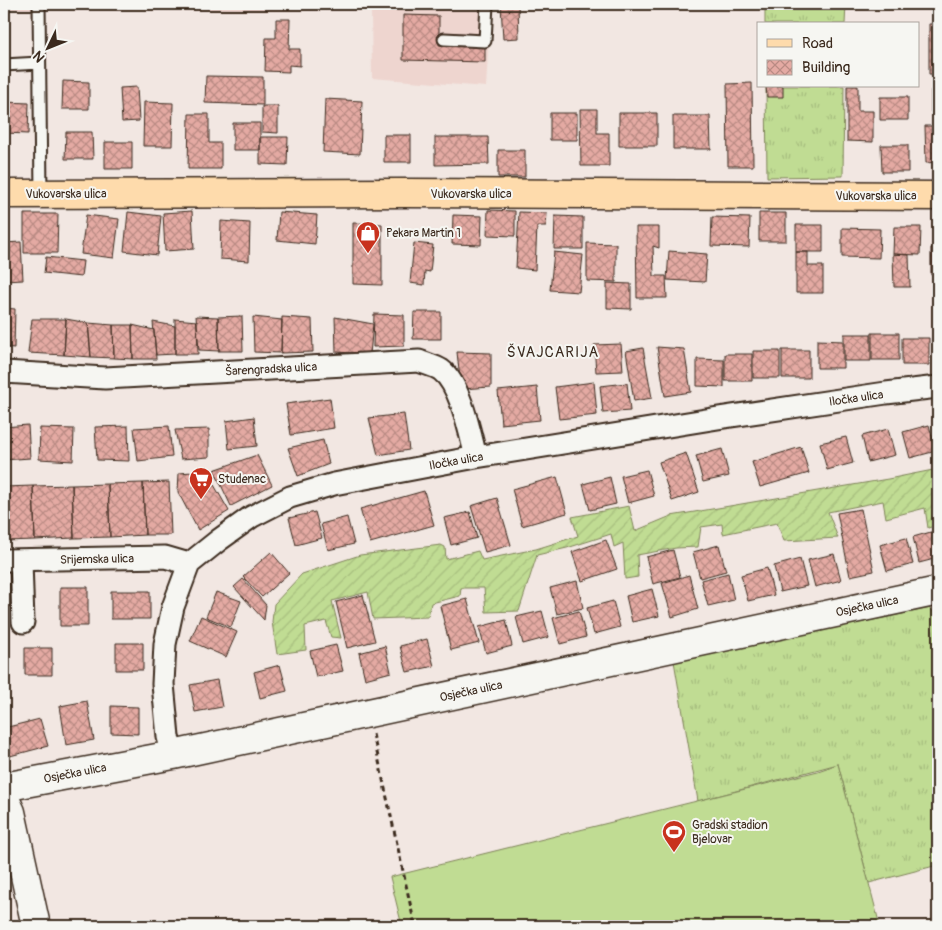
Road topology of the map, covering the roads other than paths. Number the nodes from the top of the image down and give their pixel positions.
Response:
1 (39, 4) edge
2 (487, 4) edge
3 (444, 39) dead end
4 (39, 63) junction
5 (4, 65) edge
6 (4, 194) edge
7 (41, 194) junction
8 (938, 196) edge
9 (4, 372) edge
10 (938, 387) edge
11 (476, 457) junction
12 (12, 560) edge
13 (189, 564) junction
14 (938, 591) edge
15 (23, 622) dead end
16 (172, 755) junction
17 (4, 787) edge
18 (4, 797) edge
19 (36, 926) edge

1 - 4 lane
2 - 3 lane
4 - 5 lane
4 - 7 lane
6 - 7 main road, Vukovarska ulica
7 - 8 main road, Vukovarska ulica
9 - 11 street, Šarengradska ulica
10 - 11 street, Iločka ulica
11 - 13 street, Iločka ulica
12 - 13 street, Srijemska ulica
12 - 15 street
13 - 16 street
14 - 16 street, Osječka ulica
16 - 17 street, Osječka ulica
18 - 19 street

